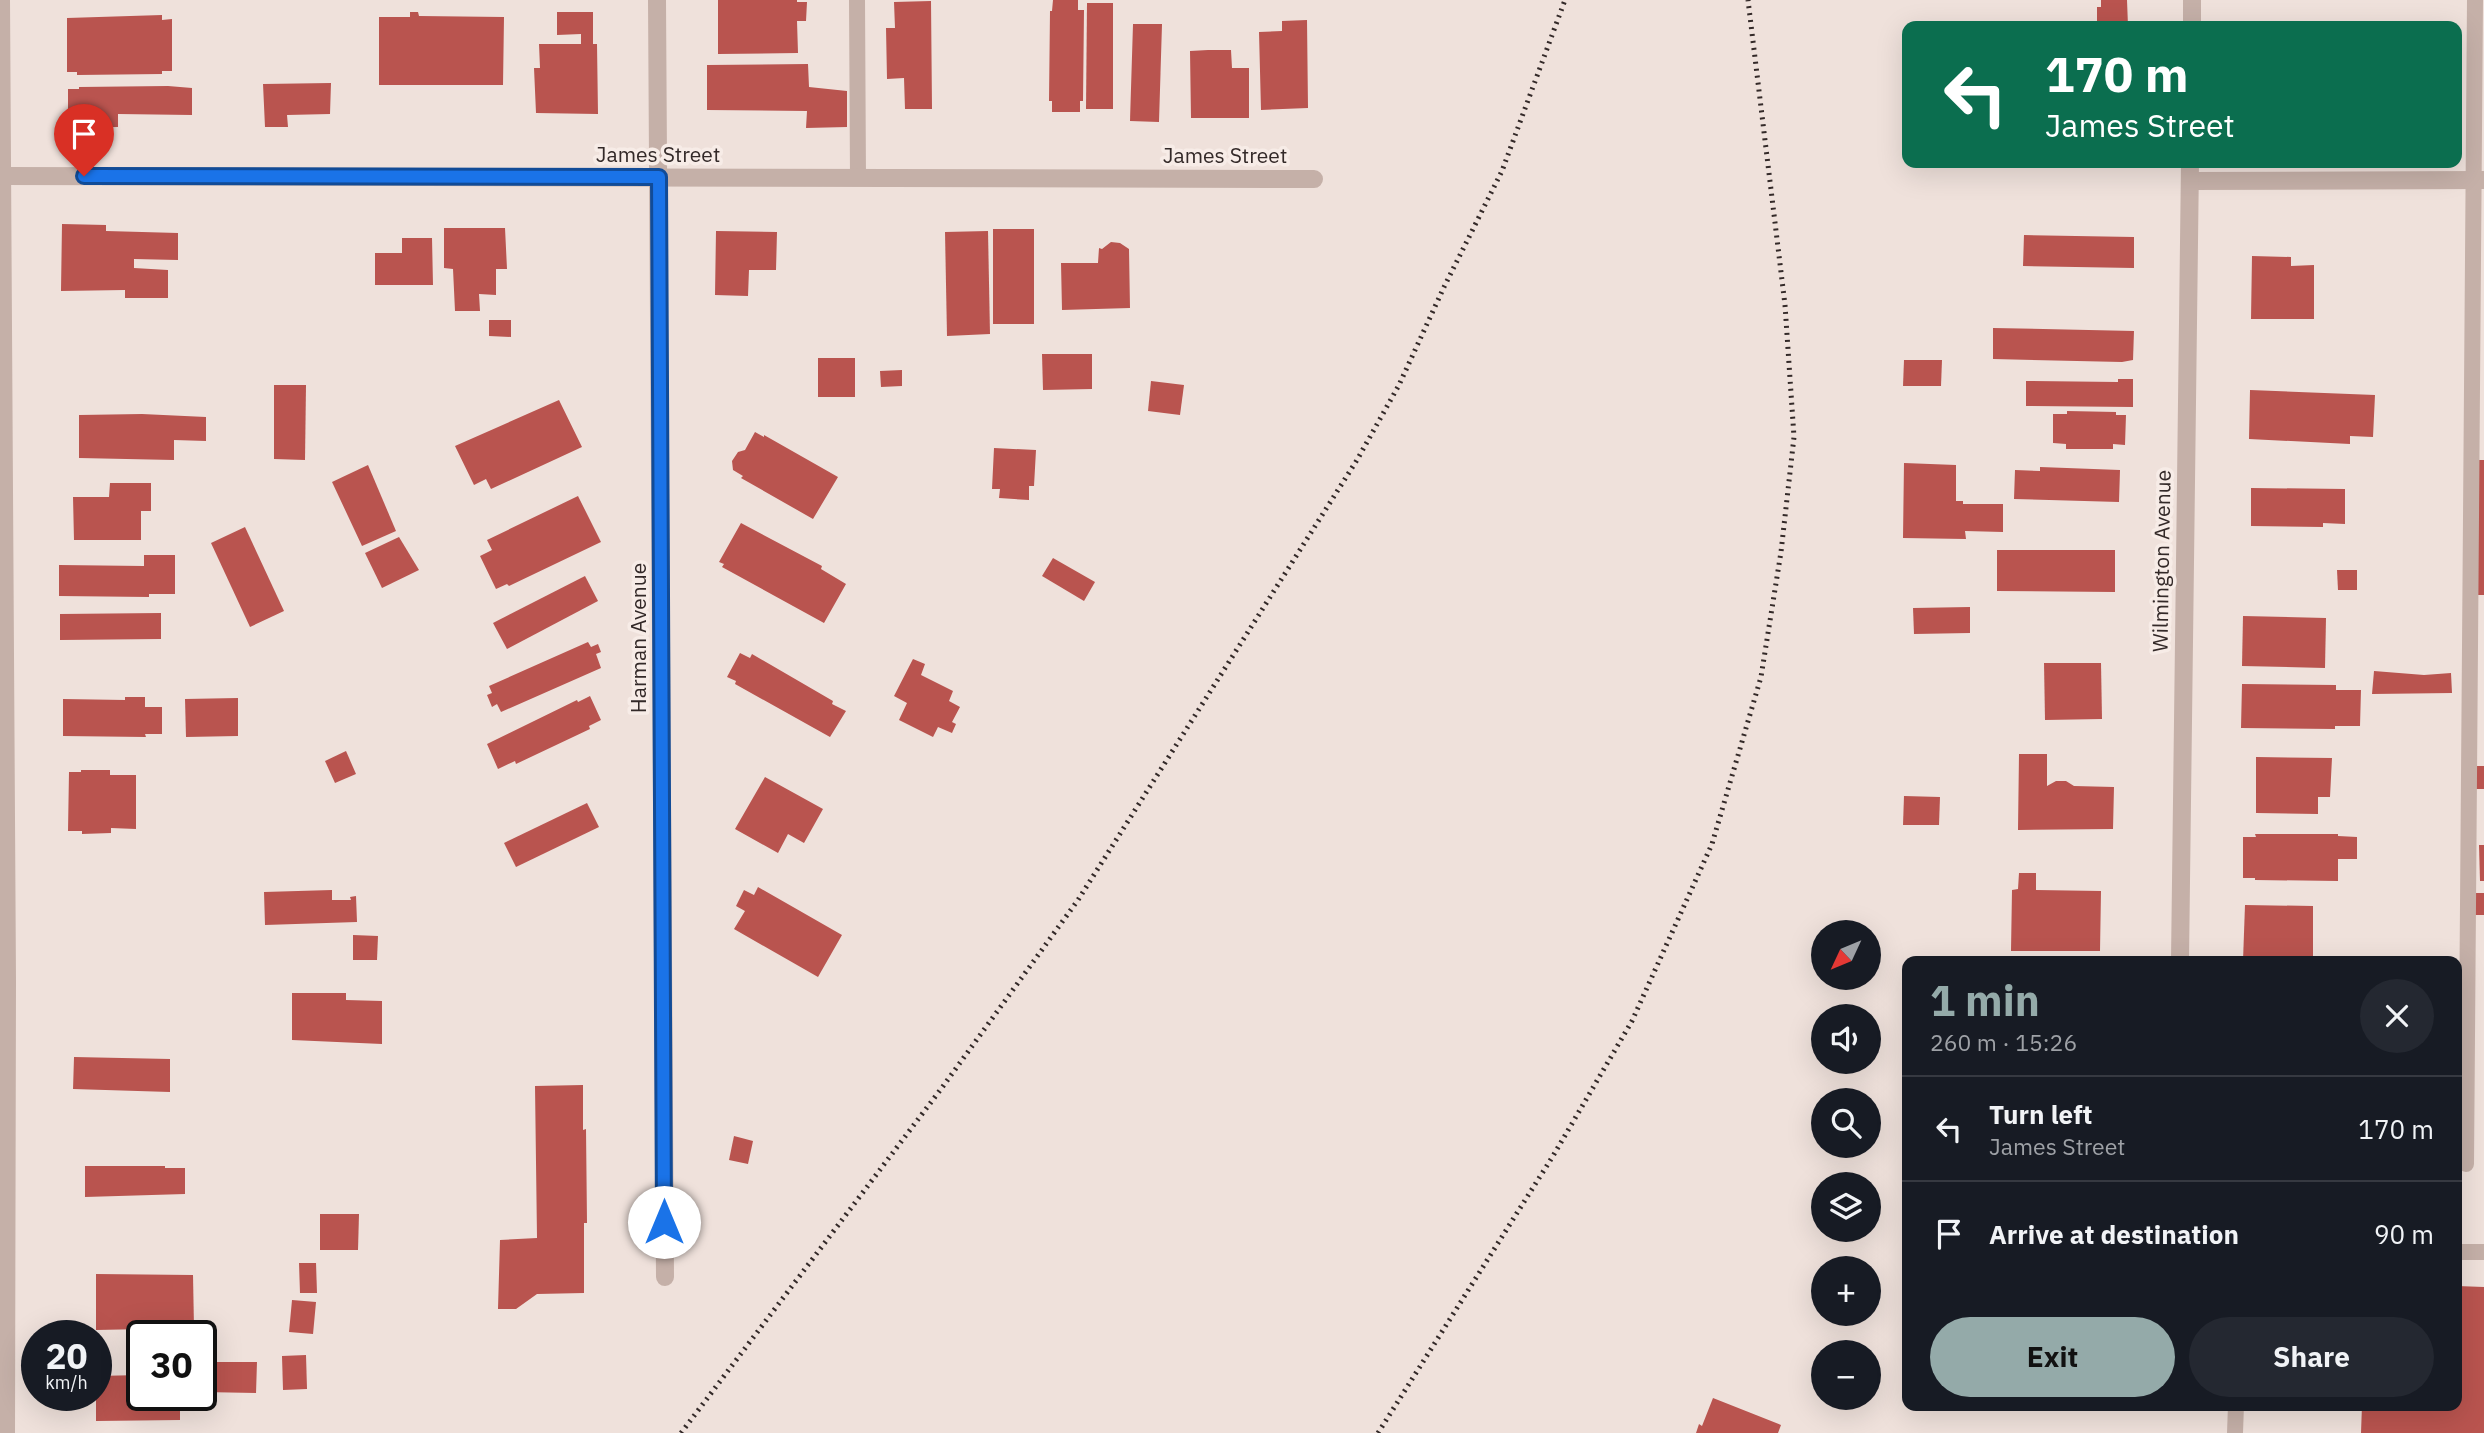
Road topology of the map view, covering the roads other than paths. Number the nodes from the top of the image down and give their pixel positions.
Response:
1 (1, 0) edge
2 (657, 0) edge
3 (857, 0) edge
4 (2192, 0) edge
5 (2475, 0) edge
6 (2192, 21) edge
7 (2190, 172) edge
8 (2, 176) junction
9 (659, 177) junction
10 (858, 178) junction
11 (1314, 178) dead end
12 (2479, 180) edge
13 (2180, 956) edge
14 (4, 982) edge
15 (2466, 1164) dead end
16 (2462, 1252) edge
17 (2484, 1252) edge
18 (665, 1276) dead end
19 (2235, 1411) edge
20 (6, 1433) edge
21 (2235, 1433) edge

1 - 8 street
2 - 9 street, Harman Avenue
3 - 10 lane
4 - 6 street
5 - 12 lane
7 - 12 street
7 - 13 street, Wilmington Avenue
8 - 9 street, James Street
8 - 14 street
9 - 10 street, James Street
9 - 18 street, Harman Avenue
10 - 11 street, James Street
12 - 15 lane
14 - 20 street
16 - 17 lane
19 - 21 lane

